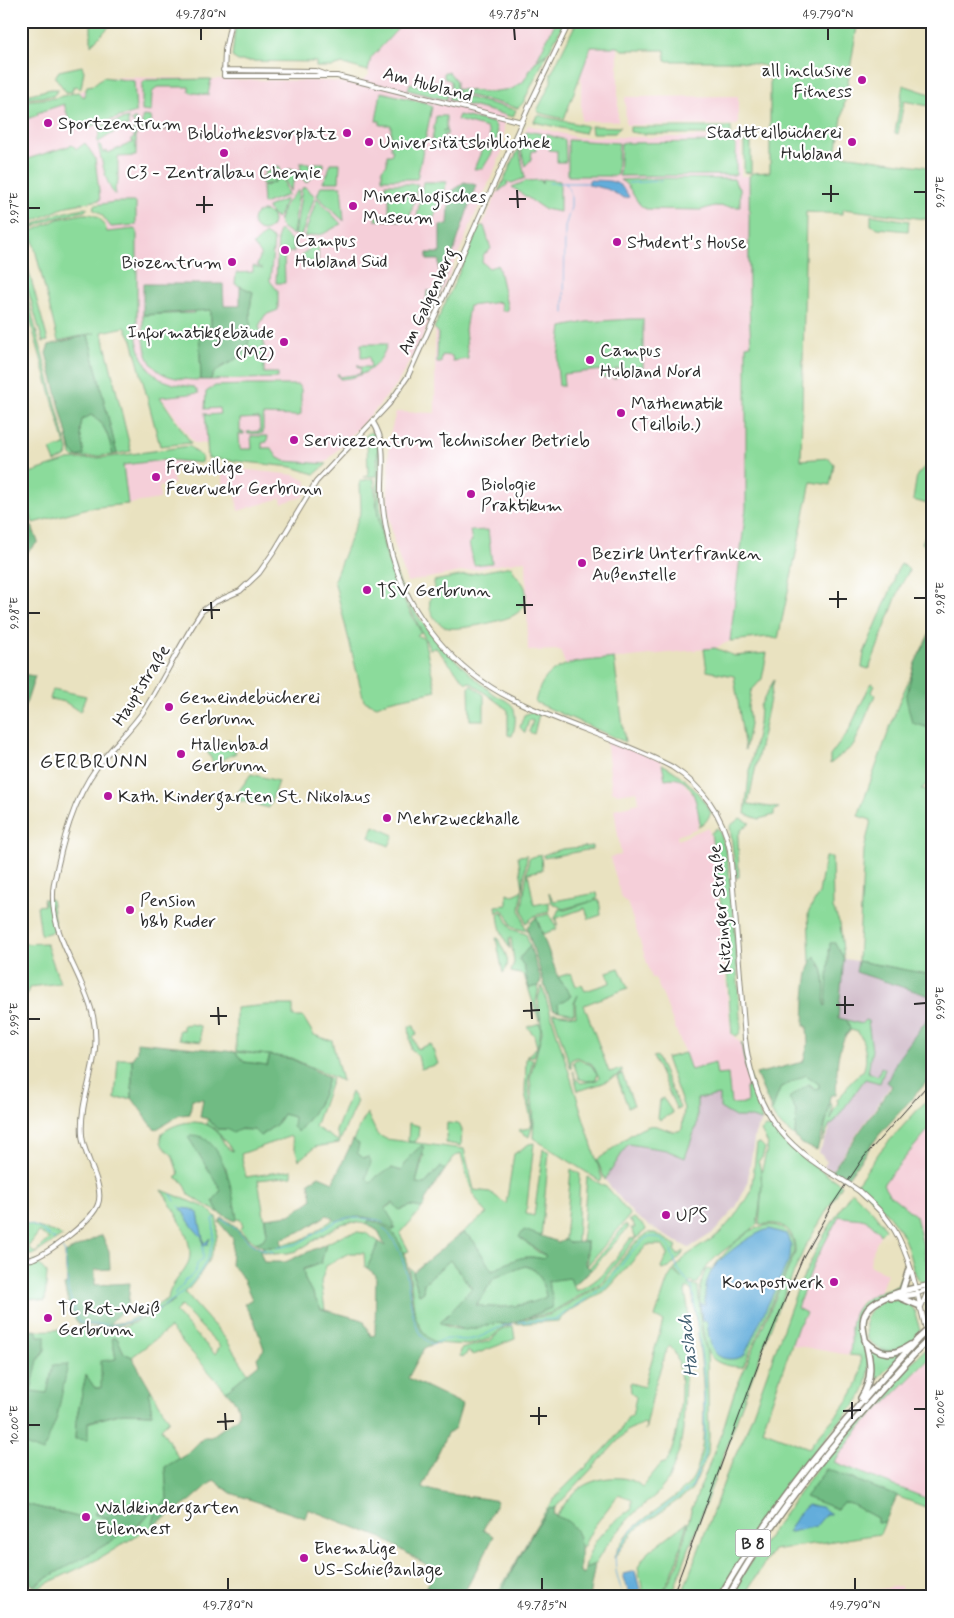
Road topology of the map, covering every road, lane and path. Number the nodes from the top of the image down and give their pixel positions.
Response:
1 (231, 21) edge
2 (570, 21) edge
3 (223, 70) junction
4 (327, 75) junction
5 (522, 122) junction
6 (373, 422) junction
7 (209, 606) joint
8 (21, 1258) edge
9 (909, 1269) junction
10 (933, 1286) edge
11 (902, 1291) junction
12 (916, 1291) junction
13 (928, 1291) junction
14 (898, 1297) junction
15 (883, 1299) junction
16 (920, 1308) junction
17 (933, 1325) edge
18 (933, 1335) edge
19 (864, 1338) junction
20 (918, 1340) junction
21 (933, 1355) edge
22 (853, 1411) junction
23 (720, 1597) edge
24 (728, 1597) edge

1 - 3 street
2 - 5 street, Am Galgenberg
3 - 4 street, Am Hubland
3 - 4 street, Am Hubland
4 - 5 street, Am Hubland
5 - 6 street, Am Galgenberg
6 - 7 street, Am Galgenberg
6 - 9 street, Kitzinger Straße, bridge
7 - 8 street, Hauptstraße
9 - 11 highway
9 - 12 street, Kitzinger Straße
10 - 12 street
10 - 13 street
11 - 12 highway
11 - 15 highway
12 - 13 street
12 - 14 highway
12 - 16 street, Kitzinger Straße
13 - 16 street
14 - 15 highway
14 - 16 highway
15 - 19 highway
16 - 21 street, Kitzinger Straße
17 - 20 highway, B 8, bridge
18 - 24 highway, B 8, bridge
19 - 20 highway
19 - 22 highway
20 - 22 highway, B 8
22 - 23 highway, B 8

